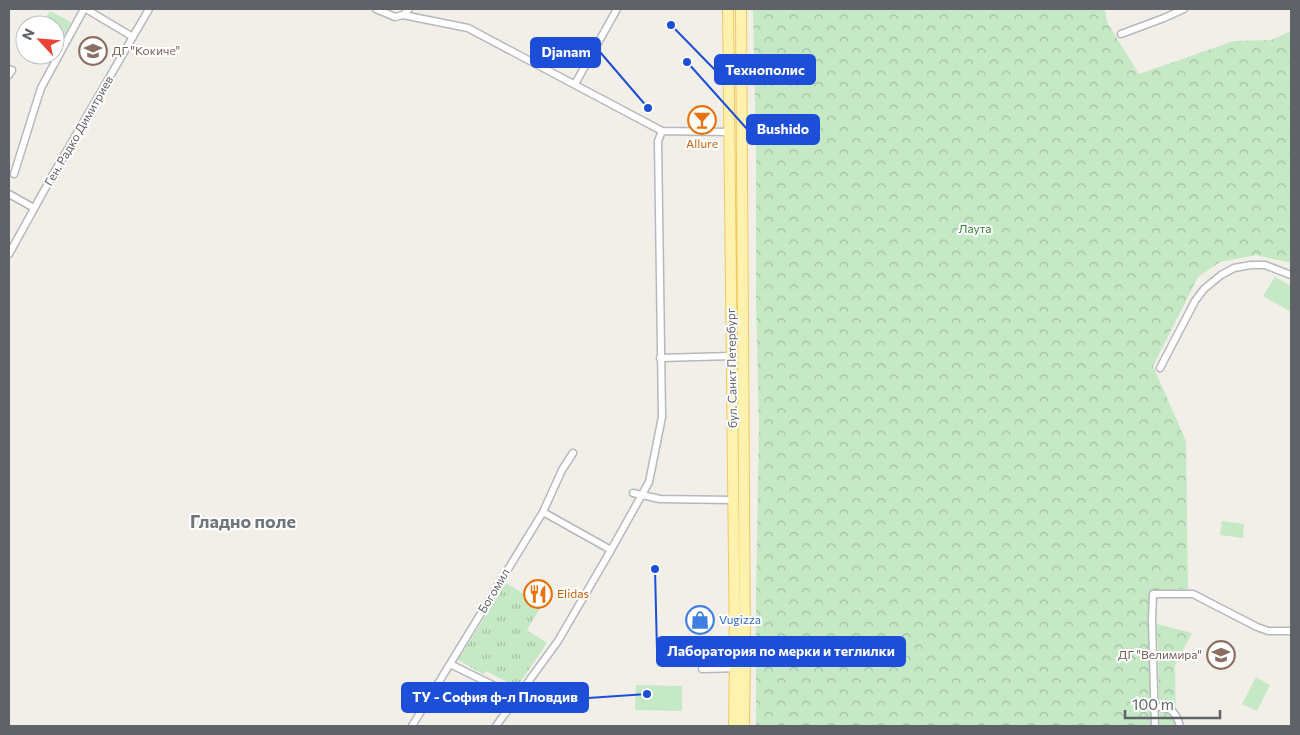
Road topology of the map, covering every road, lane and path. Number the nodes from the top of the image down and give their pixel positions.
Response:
1 (85, 9) edge
2 (149, 9) edge
3 (376, 9) edge
4 (408, 9) edge
5 (617, 9) edge
6 (728, 9) edge
7 (741, 9) edge
8 (1184, 9) edge
9 (403, 16) junction
10 (1122, 34) dead end
11 (133, 37) junction
12 (9, 68) edge
13 (9, 75) edge
14 (575, 84) junction
15 (662, 131) junction
16 (729, 132) junction
17 (14, 174) dead end
18 (9, 194) edge
19 (34, 208) junction
20 (9, 254) edge
21 (1291, 274) edge
22 (732, 356) junction
23 (660, 358) junction
24 (1160, 368) dead end
25 (573, 453) dead end
26 (633, 493) dead end
27 (641, 496) junction
28 (733, 500) junction
29 (543, 512) junction
30 (611, 550) junction
31 (1291, 631) edge
32 (450, 664) junction
33 (740, 668) junction
34 (702, 669) dead end
35 (517, 697) junction
36 (1155, 706) junction
37 (412, 726) edge
38 (496, 726) edge
39 (734, 726) edge
40 (744, 726) edge
41 (1155, 726) edge
42 (1180, 726) edge

1 - 11 street
1 - 17 street
2 - 11 street, Ген. Радко Димитриев
3 - 9 street
4 - 9 street
5 - 14 street
6 - 16 main road, бул. Санкт Петербург
7 - 33 main road, бул. Санкт Петербург
8 - 10 street
9 - 14 street
11 - 19 street, Ген. Радко Димитриев
12 - 13 street
14 - 15 street
15 - 16 street
15 - 23 street
16 - 22 main road, бул. Санкт Петербург
18 - 19 street
19 - 20 street, Ген. Радко Димитриев
21 - 24 street
22 - 23 street
22 - 28 main road, бул. Санкт Петербург
23 - 27 street
25 - 29 street, Богомил
26 - 27 street
27 - 28 street
27 - 30 street
28 - 33 main road, бул. Санкт Петербург
29 - 30 street
29 - 32 street, Богомил
30 - 35 street
31 - 36 street
32 - 35 street
32 - 37 street, Богомил
33 - 34 street
33 - 39 main road, бул. Санкт Петербург
33 - 40 main road, бул. Санкт Петербург
35 - 38 street
36 - 41 street
36 - 42 street

